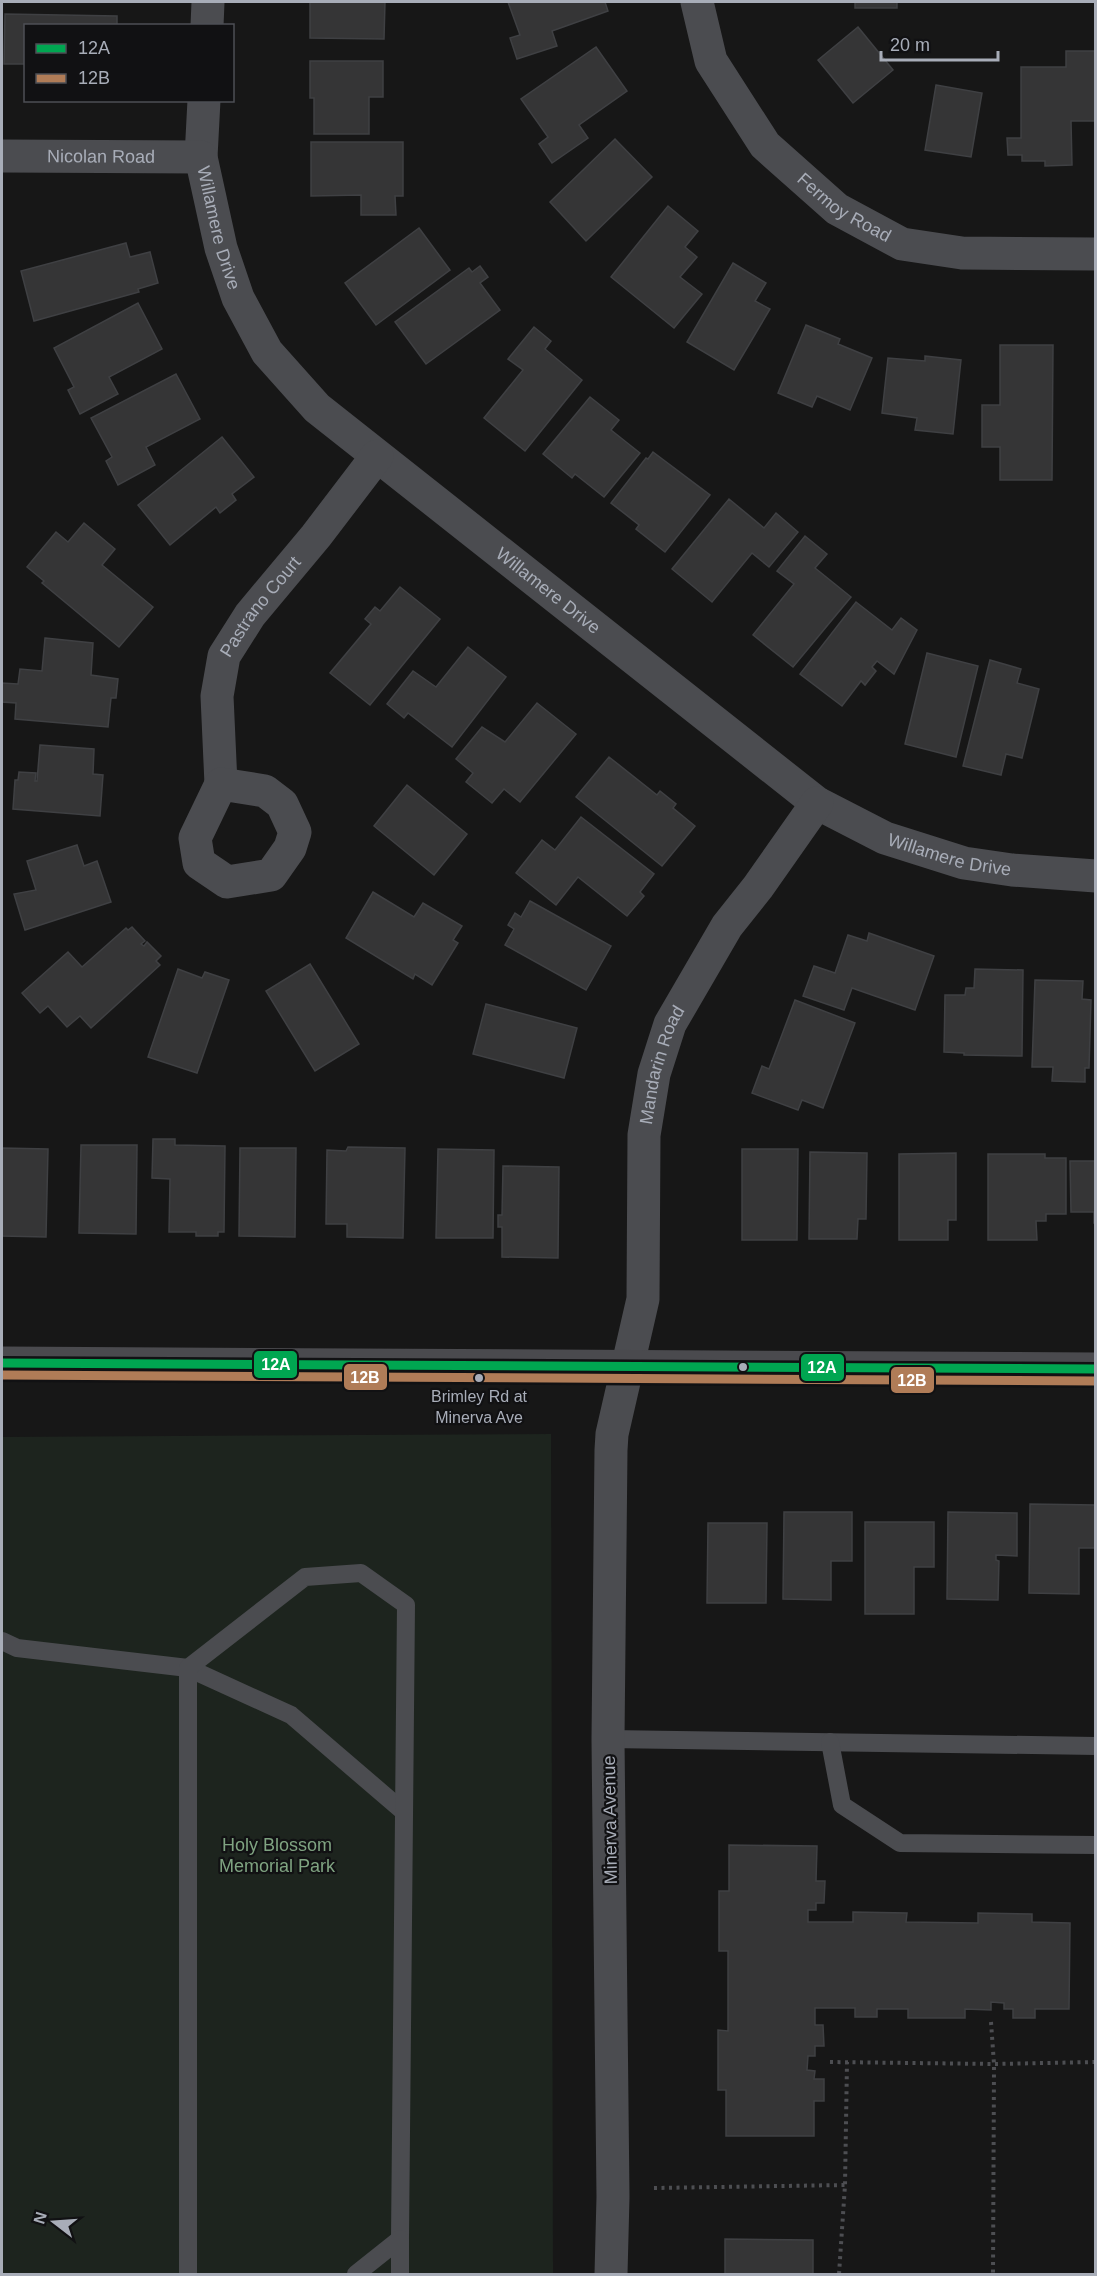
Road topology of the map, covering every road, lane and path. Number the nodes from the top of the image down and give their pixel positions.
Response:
1 (208, 2) edge
2 (697, 2) edge
3 (207, 24) edge
4 (204, 102) edge
5 (2, 156) edge
6 (201, 157) junction
7 (1095, 254) edge
8 (377, 456) junction
9 (221, 784) dead end
10 (817, 803) junction
11 (1095, 876) edge
12 (2, 1363) edge
13 (628, 1367) junction
14 (1095, 1369) edge
15 (2, 1641) edge
16 (188, 1668) junction
17 (608, 1739) junction
18 (830, 1742) junction
19 (1095, 1746) edge
20 (404, 1812) junction
21 (1095, 1845) edge
22 (991, 2022) dead end
23 (830, 2062) dead end
24 (847, 2062) junction
25 (1095, 2062) edge
26 (994, 2064) junction
27 (845, 2185) junction
28 (654, 2188) dead end
29 (400, 2239) junction
30 (188, 2274) edge
31 (356, 2274) edge
32 (400, 2274) edge
33 (611, 2274) edge
34 (839, 2274) edge
35 (993, 2274) edge

1 - 3 street
2 - 7 street, Fermoy Road
4 - 6 street, Willamere Drive
5 - 6 street, Nicolan Road
6 - 8 street, Willamere Drive
8 - 9 street, Pastrano Court
8 - 10 street, Willamere Drive
10 - 11 street, Willamere Drive
10 - 13 street, Mandarin Road
12 - 13 main road
13 - 14 main road
13 - 17 street, Minerva Avenue
15 - 16 lane
16 - 20 lane
16 - 20 lane
16 - 30 lane
17 - 18 lane
17 - 33 street, Minerva Avenue
18 - 19 lane
18 - 21 lane
20 - 29 lane
22 - 26 path
23 - 24 path
24 - 26 path
24 - 27 path
25 - 26 path
26 - 35 path
27 - 28 path
27 - 34 path
29 - 31 lane
29 - 32 lane

